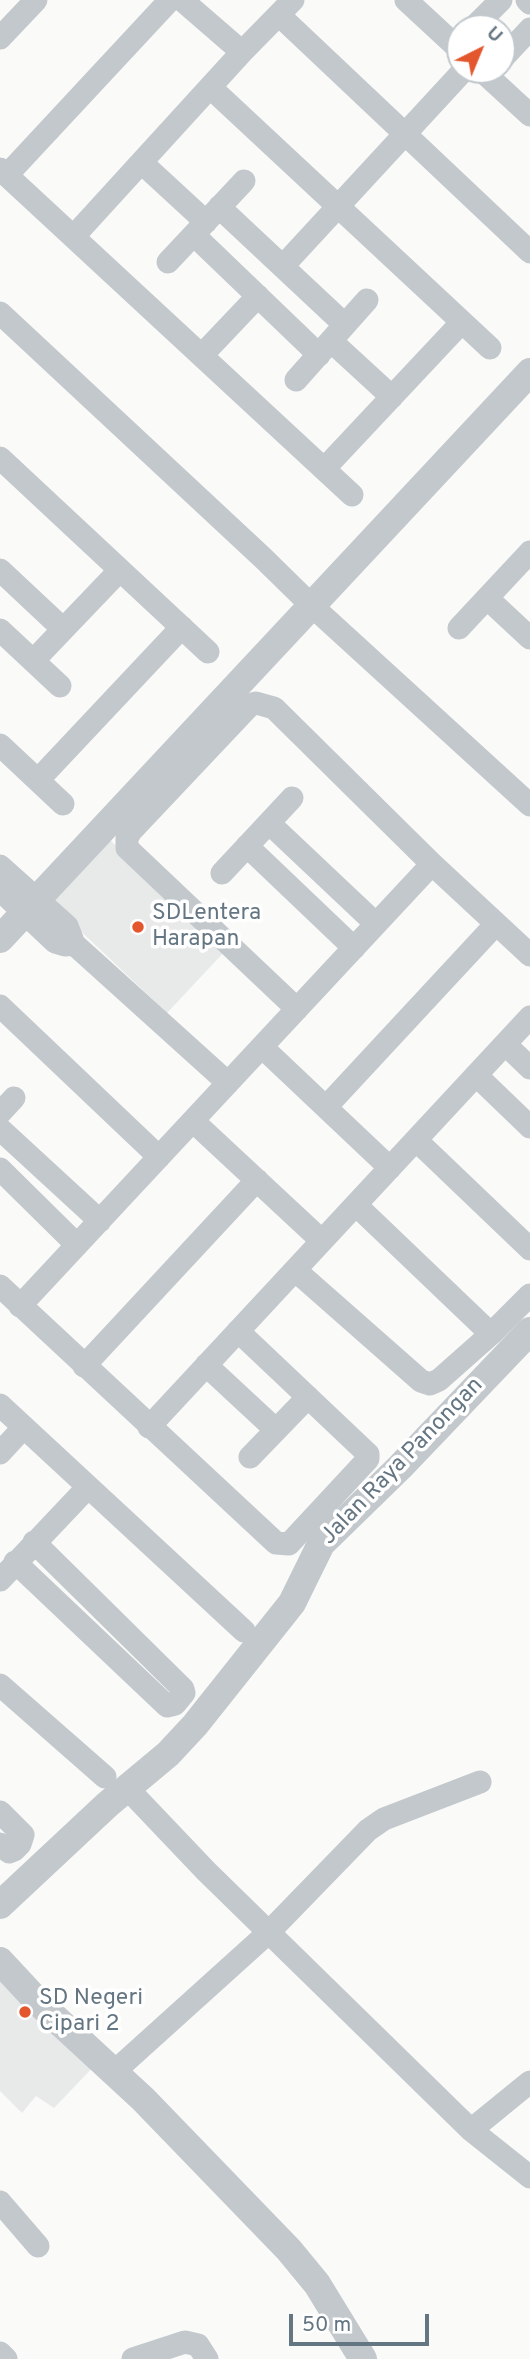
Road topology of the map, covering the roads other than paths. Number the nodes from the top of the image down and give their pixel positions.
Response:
1 (36, 0) edge
2 (170, 0) edge
3 (182, 0) edge
4 (406, 0) edge
5 (500, 0) edge
6 (286, 7) edge
7 (486, 14) edge
8 (530, 29) edge
9 (446, 35) edge
10 (0, 38) edge
11 (516, 43) edge
12 (242, 52) junction
13 (451, 84) edge
14 (503, 84) edge
15 (211, 89) junction
16 (530, 116) edge
17 (405, 132) junction
18 (142, 163) junction
19 (3, 172) edge
20 (244, 181) dead end
21 (337, 206) junction
22 (206, 221) junction
23 (74, 236) junction
24 (530, 252) edge
25 (168, 262) dead end
26 (283, 266) junction
27 (258, 296) junction
28 (367, 300) dead end
29 (0, 313) edge
30 (462, 322) junction
31 (332, 340) junction
32 (490, 348) dead end
33 (202, 355) junction
34 (530, 372) edge
35 (296, 380) dead end
36 (391, 397) junction
37 (0, 458) edge
38 (324, 469) junction
39 (352, 495) dead end
40 (530, 552) edge
41 (120, 569) junction
42 (0, 570) edge
43 (487, 598) junction
44 (305, 599) junction
45 (182, 627) junction
46 (459, 628) dead end
47 (63, 629) junction
48 (0, 630) edge
49 (530, 638) edge
50 (208, 652) dead end
51 (33, 661) junction
52 (60, 686) dead end
53 (0, 745) edge
54 (38, 780) junction
55 (292, 798) dead end
56 (530, 803) edge
57 (63, 804) dead end
58 (269, 823) junction
59 (247, 846) junction
60 (432, 864) junction
61 (222, 873) dead end
62 (15, 889) edge
63 (376, 924) junction
64 (496, 924) junction
65 (0, 939) edge
66 (354, 948) junction
67 (530, 955) edge
68 (0, 1006) edge
69 (297, 1009) junction
70 (530, 1017) edge
71 (505, 1044) junction
72 (262, 1047) junction
73 (530, 1068) edge
74 (476, 1075) junction
75 (228, 1083) junction
76 (326, 1107) junction
77 (193, 1121) junction
78 (530, 1127) edge
79 (0, 1129) edge
80 (415, 1140) junction
81 (159, 1157) junction
82 (390, 1168) junction
83 (0, 1169) edge
84 (257, 1180) junction
85 (356, 1205) junction
86 (100, 1221) junction
87 (322, 1241) junction
88 (77, 1245) junction
89 (530, 1249) edge
90 (295, 1270) junction
91 (0, 1286) edge
92 (530, 1295) edge
93 (20, 1306) junction
94 (238, 1331) junction
95 (530, 1331) edge
96 (491, 1334) junction
97 (206, 1365) junction
98 (84, 1366) junction
99 (308, 1397) junction
100 (0, 1405) edge
101 (24, 1427) junction
102 (149, 1427) junction
103 (276, 1430) junction
104 (0, 1454) edge
105 (250, 1457) dead end
106 (88, 1487) junction
107 (34, 1542) junction
108 (15, 1562) junction
109 (0, 1580) edge
110 (244, 1631) dead end
111 (0, 1685) edge
112 (480, 1782) dead end
113 (116, 1783) junction
114 (0, 1812) edge
115 (0, 1844) edge
116 (0, 1905) edge
117 (269, 1931) junction
118 (0, 1961) edge
119 (115, 2071) junction
120 (530, 2082) edge
121 (471, 2130) junction
122 (530, 2177) edge
123 (0, 2203) edge
124 (38, 2246) dead end
125 (0, 2353) edge
126 (6, 2359) edge
127 (132, 2359) edge
128 (207, 2359) edge
129 (363, 2359) edge

1 - 10 street
2 - 19 street
3 - 12 street
4 - 9 street
5 - 7 street
6 - 12 street
6 - 17 street
8 - 11 street
12 - 15 street
13 - 17 street
14 - 16 street
15 - 18 street
15 - 21 street
17 - 21 street
17 - 24 street
18 - 22 street
18 - 23 street
19 - 23 street
20 - 22 street
21 - 26 street
21 - 30 street
22 - 25 street
22 - 26 street
22 - 27 street
23 - 33 street
26 - 31 street
27 - 31 street
27 - 33 street
28 - 31 street
29 - 44 street
30 - 32 street
30 - 36 street
31 - 35 street
31 - 36 street
33 - 38 street
34 - 44 street
36 - 38 street
37 - 41 street
38 - 39 street
40 - 43 street
41 - 45 street
41 - 47 street
42 - 47 street
43 - 46 street
43 - 49 street
44 - 56 street
44 - 62 street
45 - 50 street
45 - 54 street
47 - 51 street
48 - 51 street
51 - 52 street
53 - 54 street
54 - 57 street
55 - 58 street
58 - 59 street
58 - 63 street
59 - 61 street
59 - 66 street
60 - 63 street
60 - 64 street
60 - 69 street
62 - 65 street
62 - 75 street
63 - 66 street
64 - 67 street
64 - 76 street
66 - 69 street
68 - 81 street
69 - 72 street
70 - 71 street
71 - 73 street
71 - 74 street
72 - 75 street
72 - 76 street
74 - 78 street
74 - 80 street
75 - 77 street
76 - 82 street
77 - 81 street
77 - 84 street
79 - 86 street
80 - 82 street
80 - 89 street
81 - 86 street
82 - 85 street
83 - 88 street
84 - 87 street
84 - 98 street
85 - 87 street
85 - 96 street
86 - 88 street
87 - 90 street
88 - 93 street
90 - 94 street
90 - 96 street
91 - 93 street
92 - 96 street
93 - 98 street
94 - 97 street
94 - 99 street
95 - 113 street, Jalan Raya Panongan
97 - 102 street
97 - 103 street
98 - 102 street
99 - 102 street
99 - 103 street
100 - 101 street
101 - 104 street
101 - 106 street
103 - 105 street
106 - 107 street
106 - 110 street
107 - 108 street
107 - 108 street
108 - 109 street
111 - 113 street
112 - 117 street
113 - 116 street, Jalan Raya Panongan
113 - 117 street
114 - 115 street
117 - 119 street
117 - 121 street
118 - 119 street
119 - 129 street
120 - 121 street
121 - 122 street
123 - 124 street
125 - 126 street
127 - 128 street

